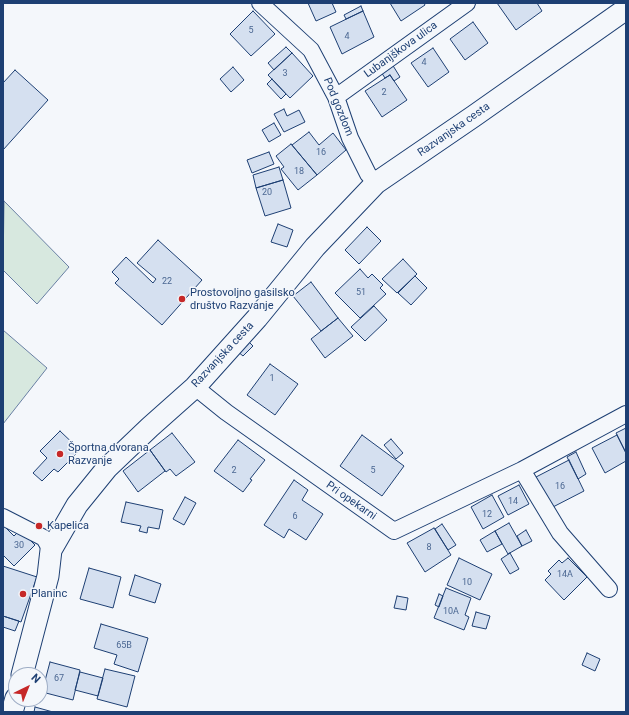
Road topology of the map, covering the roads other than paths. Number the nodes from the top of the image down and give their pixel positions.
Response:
1 (260, 3) edge
2 (467, 3) edge
3 (626, 9) edge
4 (336, 97) junction
5 (376, 183) junction
6 (194, 387) junction
7 (626, 414) edge
8 (522, 470) junction
9 (3, 517) edge
10 (48, 544) junction
11 (609, 589) dead end
12 (24, 667) edge

1 - 4 street, Pod gozdom
2 - 4 street, Lubanjškova ulica
3 - 5 street, Razvanjska cesta
4 - 5 street, Pod gozdom
5 - 6 street, Razvanjska cesta
6 - 8 street, Pri opekarni
6 - 10 street, Razvanjska cesta
7 - 8 street, Pri opekarni
8 - 11 street
9 - 10 street
10 - 12 street, Razvanjska cesta

